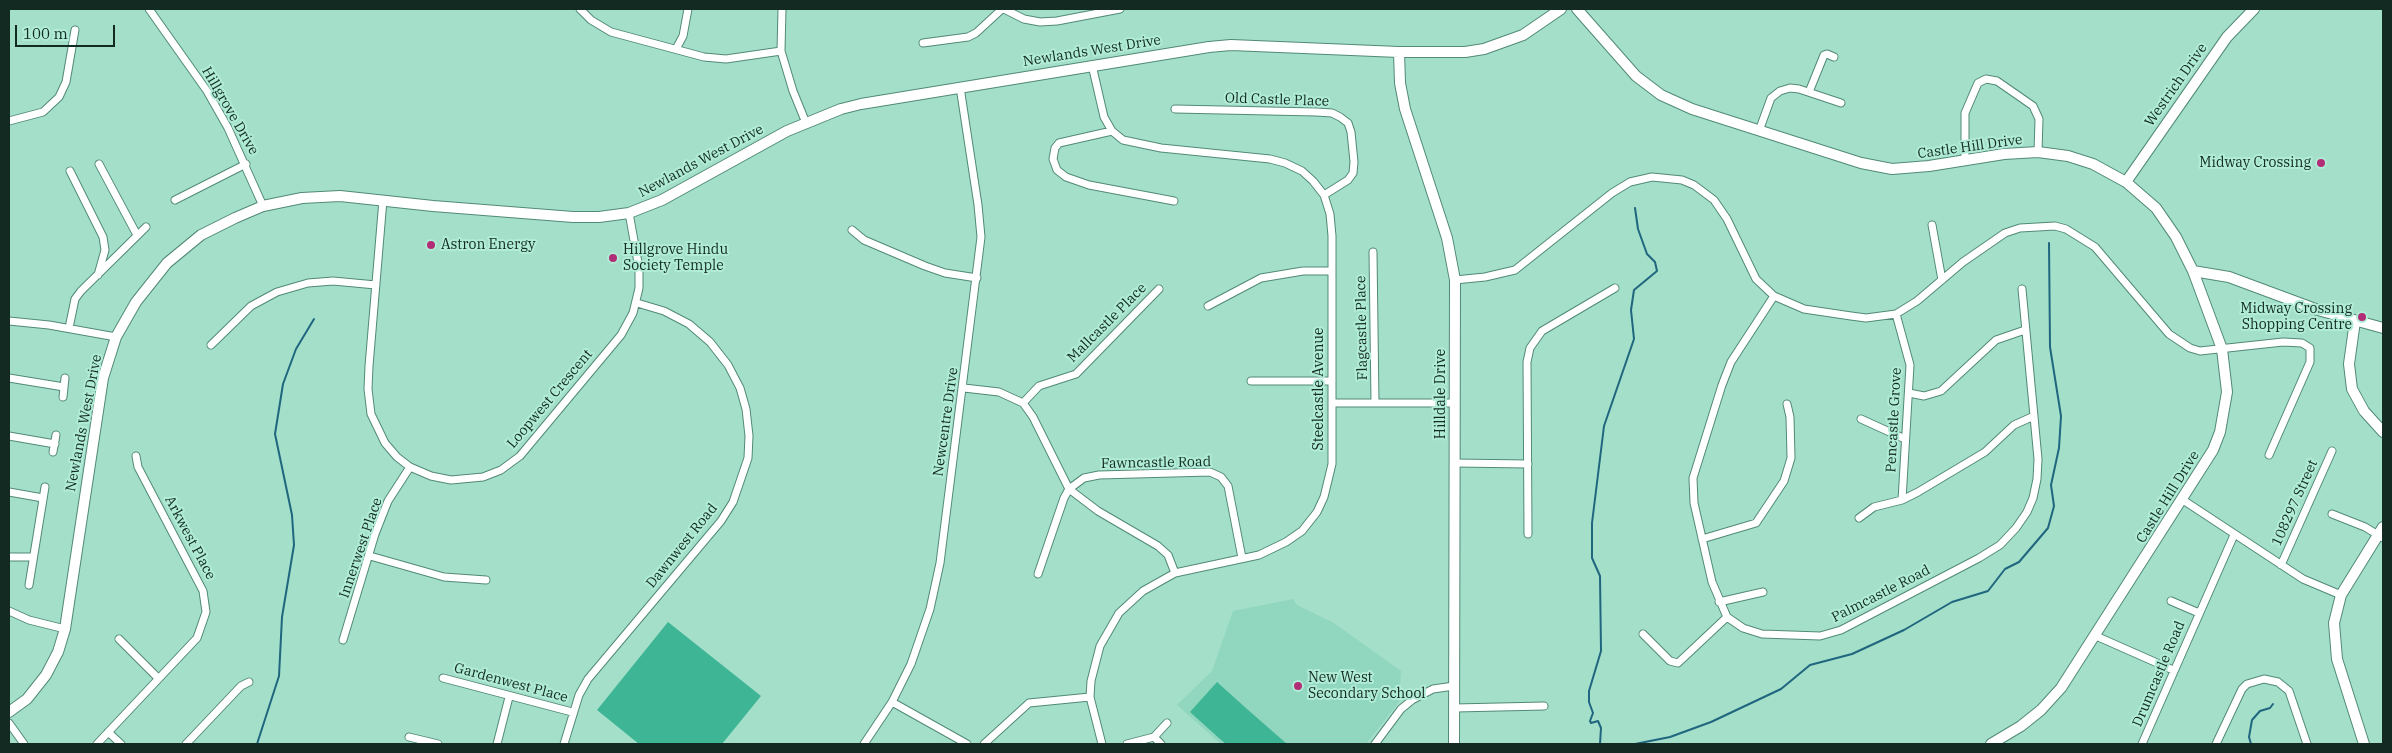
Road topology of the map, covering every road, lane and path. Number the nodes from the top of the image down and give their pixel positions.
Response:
1 (148, 9) edge
2 (580, 9) edge
3 (688, 9) edge
4 (782, 9) edge
5 (1003, 9) edge
6 (1120, 9) edge
7 (1561, 9) edge
8 (1577, 9) edge
9 (2254, 9) edge
10 (75, 30) dead end
11 (924, 44) dead end
12 (676, 49) junction
13 (781, 51) junction
14 (1399, 52) junction
15 (1834, 57) dead end
16 (1092, 65) junction
17 (960, 87) junction
18 (1809, 92) junction
19 (1841, 103) dead end
20 (1174, 109) dead end
21 (9, 122) edge
22 (806, 123) junction
23 (1112, 130) junction
24 (1759, 131) junction
25 (2038, 152) junction
26 (1965, 160) junction
27 (100, 164) dead end
28 (246, 164) junction
29 (70, 171) dead end
30 (2126, 182) junction
31 (1324, 195) junction
32 (175, 200) dead end
33 (383, 200) junction
34 (1174, 201) dead end
35 (263, 206) junction
36 (629, 213) junction
37 (1932, 225) dead end
38 (146, 227) dead end
39 (852, 230) dead end
40 (137, 235) junction
41 (1374, 252) dead end
42 (1332, 271) junction
43 (2193, 271) junction
44 (98, 275) junction
45 (977, 278) junction
46 (1455, 280) junction
47 (1942, 280) junction
48 (376, 285) junction
49 (1615, 288) dead end
50 (1159, 289) dead end
51 (2022, 289) dead end
52 (1774, 296) junction
53 (637, 303) junction
54 (1208, 306) dead end
55 (1896, 314) junction
56 (9, 321) edge
57 (2355, 321) junction
58 (69, 328) junction
59 (2383, 328) edge
60 (2025, 330) junction
61 (116, 337) junction
62 (211, 345) dead end
63 (2222, 348) junction
64 (9, 378) edge
65 (65, 378) dead end
66 (1251, 381) dead end
67 (1331, 381) junction
68 (64, 387) junction
69 (964, 388) junction
70 (1909, 393) junction
71 (63, 397) dead end
72 (1023, 403) junction
73 (1332, 403) junction
74 (1375, 403) junction
75 (1455, 403) junction
76 (1787, 404) dead end
77 (2034, 416) junction
78 (1861, 419) dead end
79 (2383, 432) edge
80 (9, 436) edge
81 (56, 436) dead end
82 (1905, 439) junction
83 (54, 444) junction
84 (2332, 451) dead end
85 (54, 452) dead end
86 (2270, 454) dead end
87 (136, 456) dead end
88 (1455, 463) junction
89 (1528, 464) junction
90 (410, 467) junction
91 (45, 487) dead end
92 (1069, 489) junction
93 (9, 492) edge
94 (43, 498) junction
95 (1902, 500) junction
96 (2183, 500) junction
97 (2332, 514) dead end
98 (1859, 518) dead end
99 (2382, 533) edge
100 (1528, 534) dead end
101 (2234, 535) junction
102 (1702, 539) junction
103 (370, 556) junction
104 (9, 557) edge
105 (33, 557) junction
106 (1242, 558) junction
107 (2281, 565) junction
108 (1175, 573) junction
109 (1038, 574) dead end
110 (486, 580) dead end
111 (29, 585) dead end
112 (1764, 592) dead end
113 (2341, 595) junction
114 (2171, 601) dead end
115 (1719, 602) junction
116 (9, 611) edge
117 (2199, 613) junction
118 (1728, 617) junction
119 (62, 629) junction
120 (1643, 634) dead end
121 (2096, 636) junction
122 (119, 638) dead end
123 (343, 640) dead end
124 (2173, 670) junction
125 (158, 678) junction
126 (444, 678) dead end
127 (249, 682) dead end
128 (1454, 686) junction
129 (509, 697) junction
130 (1090, 697) junction
131 (892, 702) junction
132 (1544, 706) dead end
133 (9, 707) edge
134 (1455, 708) junction
135 (9, 712) edge
136 (572, 712) junction
137 (9, 723) edge
138 (1167, 723) dead end
139 (108, 732) junction
140 (409, 737) dead end
141 (1154, 737) junction
142 (24, 744) edge
143 (97, 744) edge
144 (120, 744) edge
145 (186, 744) edge
146 (438, 744) edge
147 (497, 744) edge
148 (564, 744) edge
149 (864, 744) edge
150 (967, 744) edge
151 (984, 744) edge
152 (1102, 744) edge
153 (1127, 744) edge
154 (1161, 744) edge
155 (1375, 744) edge
156 (1454, 744) edge
157 (1991, 744) edge
158 (2142, 744) edge
159 (2216, 744) edge
160 (2307, 744) edge
161 (2364, 744) edge

1 - 28 street, Hillgrove Drive
2 - 12 street
3 - 12 street
4 - 13 street
5 - 6 street
5 - 11 street
7 - 14 street, Newlands West Drive
8 - 24 street, Castle Hill Drive
9 - 30 street, Westrich Drive
10 - 21 street
12 - 13 street
13 - 22 street
14 - 16 street, Newlands West Drive
14 - 46 street, Hilldale Drive
15 - 18 street
16 - 17 street, Newlands West Drive
16 - 23 street
17 - 22 street, Newlands West Drive
17 - 45 street, Newcentre Drive
18 - 19 street
18 - 24 street
20 - 31 street, Old Castle Place
22 - 36 street, Newlands West Drive
23 - 31 street, Steelcastle Avenue
23 - 34 street
24 - 26 street, Castle Hill Drive
25 - 26 street, Castle Hill Drive
25 - 26 street
25 - 30 street, Castle Hill Drive
27 - 40 street
28 - 32 street
28 - 35 street, Hillgrove Drive
29 - 44 street
30 - 43 street, Castle Hill Drive
31 - 42 street, Steelcastle Avenue
33 - 35 street, Newlands West Drive
33 - 36 street, Newlands West Drive
33 - 48 street, Loopwest Crescent
35 - 61 street, Newlands West Drive
36 - 53 street, Loopwest Crescent
37 - 47 street
38 - 40 street
39 - 45 street
40 - 44 street
41 - 74 street, Flagcastle Place
42 - 54 street
42 - 67 street, Steelcastle Avenue
43 - 57 street
43 - 63 street, Castle Hill Drive
44 - 58 street
45 - 69 street, Newcentre Drive
46 - 52 street
46 - 75 street, Hilldale Drive
47 - 55 street
47 - 63 street
48 - 62 street
48 - 90 street, Loopwest Crescent
49 - 89 street
50 - 72 street, Mallcastle Place
51 - 60 street, Palmcastle Road
52 - 55 street
52 - 102 street, Palmcastle Road
53 - 90 street, Loopwest Crescent
53 - 136 street, Dawnwest Road
55 - 70 street, Pencastle Grove
56 - 58 street
57 - 59 street
57 - 79 street
58 - 61 street
60 - 70 street
60 - 77 street, Palmcastle Road
61 - 119 street, Newlands West Drive
63 - 86 street
63 - 96 street, Castle Hill Drive
64 - 68 street
65 - 68 street
66 - 67 street
67 - 73 street, Steelcastle Avenue
68 - 71 street
69 - 72 street
69 - 131 street, Newcentre Drive
70 - 82 street, Pencastle Grove
72 - 92 street
73 - 74 street
73 - 106 street, Steelcastle Avenue
74 - 75 street
75 - 88 street, Hilldale Drive
76 - 102 street
77 - 95 street
77 - 118 street, Palmcastle Road
78 - 82 street
80 - 83 street
81 - 83 street
82 - 95 street, Pencastle Grove
83 - 85 street
84 - 107 street, 108297 Street
87 - 125 street, Arkwest Place
88 - 89 street
88 - 128 street, Hilldale Drive
89 - 100 street
90 - 103 street, Innerwest Place
91 - 94 street
92 - 106 street, Fawncastle Road
92 - 108 street
92 - 109 street
93 - 94 street
94 - 105 street
95 - 98 street
96 - 101 street
96 - 121 street, Castle Hill Drive
97 - 99 street
99 - 113 street
101 - 107 street
101 - 117 street, Drumcastle Road
102 - 115 street, Palmcastle Road
103 - 110 street
103 - 123 street, Innerwest Place
104 - 105 street
105 - 111 street
106 - 108 street, Steelcastle Avenue
107 - 113 street
108 - 130 street, Steelcastle Avenue
112 - 115 street
113 - 161 street
114 - 117 street, Drumcastle Road
115 - 118 street, Palmcastle Road
116 - 119 street
117 - 124 street, Drumcastle Road
118 - 120 street
119 - 133 street, Newlands West Drive
119 - 135 street, Newlands West Drive
121 - 124 street
121 - 157 street, Castle Hill Drive
122 - 125 street
124 - 158 street, Drumcastle Road
125 - 139 street, Arkwest Place
126 - 129 street, Gardenwest Place
127 - 145 street
128 - 134 street, Hilldale Drive
128 - 155 street
129 - 136 street, Gardenwest Place
129 - 147 street
130 - 151 street
130 - 152 street, Steelcastle Avenue
131 - 149 street, Newcentre Drive
131 - 150 street
132 - 134 street
134 - 156 street, Hilldale Drive
136 - 148 street, Dawnwest Road
137 - 142 street
138 - 141 street
139 - 143 street, Arkwest Place
139 - 144 street
140 - 146 street
141 - 153 street
141 - 154 street
159 - 160 street

